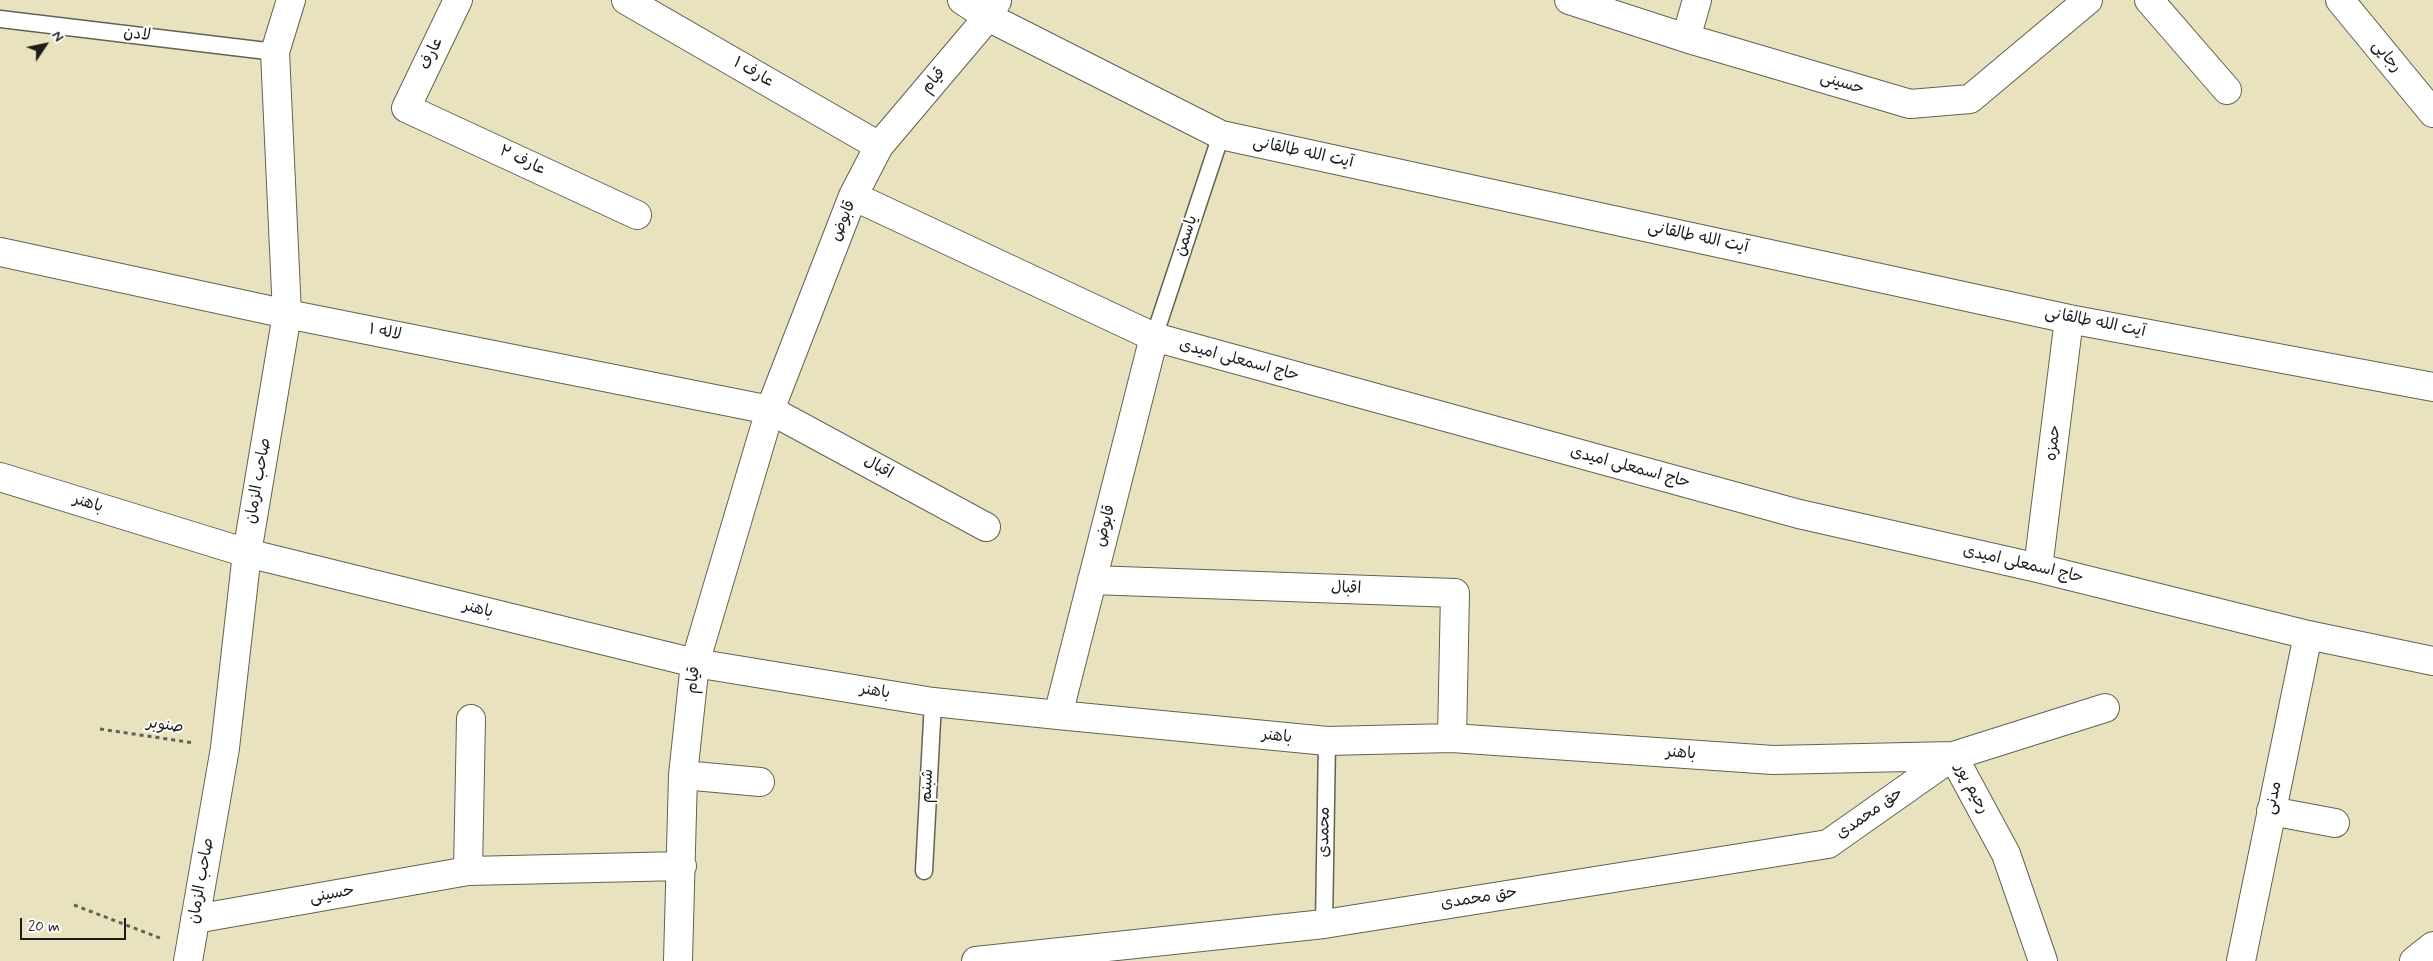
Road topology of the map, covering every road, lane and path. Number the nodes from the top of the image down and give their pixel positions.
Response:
1 (291, 0) edge
2 (458, 0) edge
3 (626, 0) edge
4 (962, 0) edge
5 (1569, 0) edge
6 (1697, 0) edge
7 (2088, 0) edge
8 (2149, 0) edge
9 (2340, 0) edge
10 (993, 8) edge
11 (0, 19) edge
12 (1686, 38) junction
13 (275, 52) junction
14 (2227, 90) dead end
15 (406, 108) joint
16 (2433, 113) edge
17 (1221, 135) junction
18 (879, 146) junction
19 (853, 196) junction
20 (637, 215) dead end
21 (0, 252) edge
22 (287, 314) junction
23 (2070, 319) junction
24 (1154, 337) junction
25 (2433, 386) edge
26 (770, 410) junction
27 (0, 477) edge
28 (986, 527) dead end
29 (247, 554) junction
30 (2038, 568) junction
31 (1092, 580) junction
32 (2308, 635) junction
33 (2433, 661) edge
34 (695, 663) junction
35 (933, 702) junction
36 (2105, 708) dead end
37 (1058, 715) junction
38 (471, 719) dead end
39 (100, 729) dead end
40 (1452, 738) junction
41 (1327, 741) junction
42 (225, 748) junction
43 (1953, 756) junction
44 (1773, 760) joint
45 (683, 775) junction
46 (760, 782) dead end
47 (2271, 811) junction
48 (2335, 823) dead end
49 (682, 866) junction
50 (468, 871) junction
51 (924, 871) dead end
52 (74, 905) dead end
53 (195, 919) junction
54 (1324, 924) junction
55 (2433, 946) edge
56 (189, 956) edge
57 (678, 961) edge
58 (976, 961) edge
59 (2043, 961) edge
60 (2241, 961) edge
61 (2414, 961) edge

1 - 13 street, صاحب الزمان
2 - 15 street, عارف
3 - 18 street, عارف ۱
4 - 10 street, آیت الله طالقانی
5 - 12 street, حسینی
6 - 12 street
7 - 12 street, حسینی
8 - 14 street
9 - 16 street, رجایی
10 - 17 street, آیت الله طالقانی
10 - 18 street, قیام
11 - 13 lane, لادن
13 - 22 street, صاحب الزمان
15 - 20 street, عارف ۲
17 - 23 street, آیت الله طالقانی
17 - 24 lane, یاسمن
18 - 19 street, قابوض
19 - 24 street, حاج اسمعلی امیدی
19 - 26 street, قابوض
21 - 22 street, لاله ۱
22 - 26 street, لاله ۱
22 - 29 street, صاحب الزمان
23 - 25 street, آیت الله طالقانی
23 - 30 street, حمزه
24 - 30 street, حاج اسمعلی امیدی
24 - 31 street, قابوض
26 - 28 street, اقبال
26 - 34 street, قیام
27 - 29 street, باهنر
29 - 34 street, باهنر
29 - 42 street, صاحب الزمان
30 - 32 street, حاج اسمعلی امیدی
31 - 37 street, قابوض
31 - 40 street, اقبال
32 - 33 street, حاج اسمعلی امیدی
32 - 47 street, مدنی
34 - 35 street, باهنر
34 - 45 street, قیام
35 - 37 street, باهنر
35 - 51 lane, شبنم
36 - 43 street
37 - 41 street, باهنر
38 - 50 street
39 - 42 path, صنوبر
40 - 41 street, باهنر
40 - 44 street, باهنر
41 - 54 lane, محمدی
42 - 53 street, صاحب الزمان
43 - 44 street, رحیم پور
43 - 54 street, حق محمدی
43 - 59 street, رحیم پور
45 - 46 street
45 - 49 street, قیام
47 - 48 street
47 - 60 street, مدنی
49 - 50 street, حسینی
49 - 57 street, قیام
50 - 53 street, حسینی
52 - 56 path
53 - 56 street, صاحب الزمان
54 - 58 street, حق محمدی
55 - 61 street

